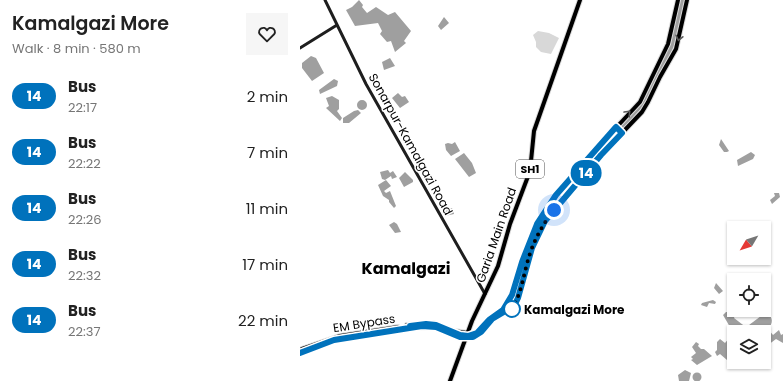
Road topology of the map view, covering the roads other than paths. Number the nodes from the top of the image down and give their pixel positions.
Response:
1 (325, 0) edge
2 (580, 0) edge
3 (678, 0) edge
4 (687, 0) edge
5 (337, 25) junction
6 (300, 48) edge
7 (656, 76) junction
8 (616, 127) junction
9 (622, 133) junction
10 (485, 294) junction
11 (408, 327) junction
12 (467, 333) junction
13 (466, 339) junction
14 (300, 352) edge
15 (450, 381) edge

1 - 5 main road, Sonarpur-Kamalgazi Road
2 - 10 main road, Garia Main Road / SH1
3 - 7 main road
4 -> 7 main road
5 - 6 main road
5 - 10 main road, Sonarpur-Kamalgazi Road
8 -> 7 main road
7 - 9 main road
8 - 9 main road
8 - 11 main road, bridge
9 - 11 main road, bridge
10 - 12 main road, Garia Main Road / SH1
11 - 12 main road
11 - 13 main road
11 - 14 main road
12 - 13 main road, Garia Main Road / SH1
13 - 15 main road, Garia Main Road / SH1

